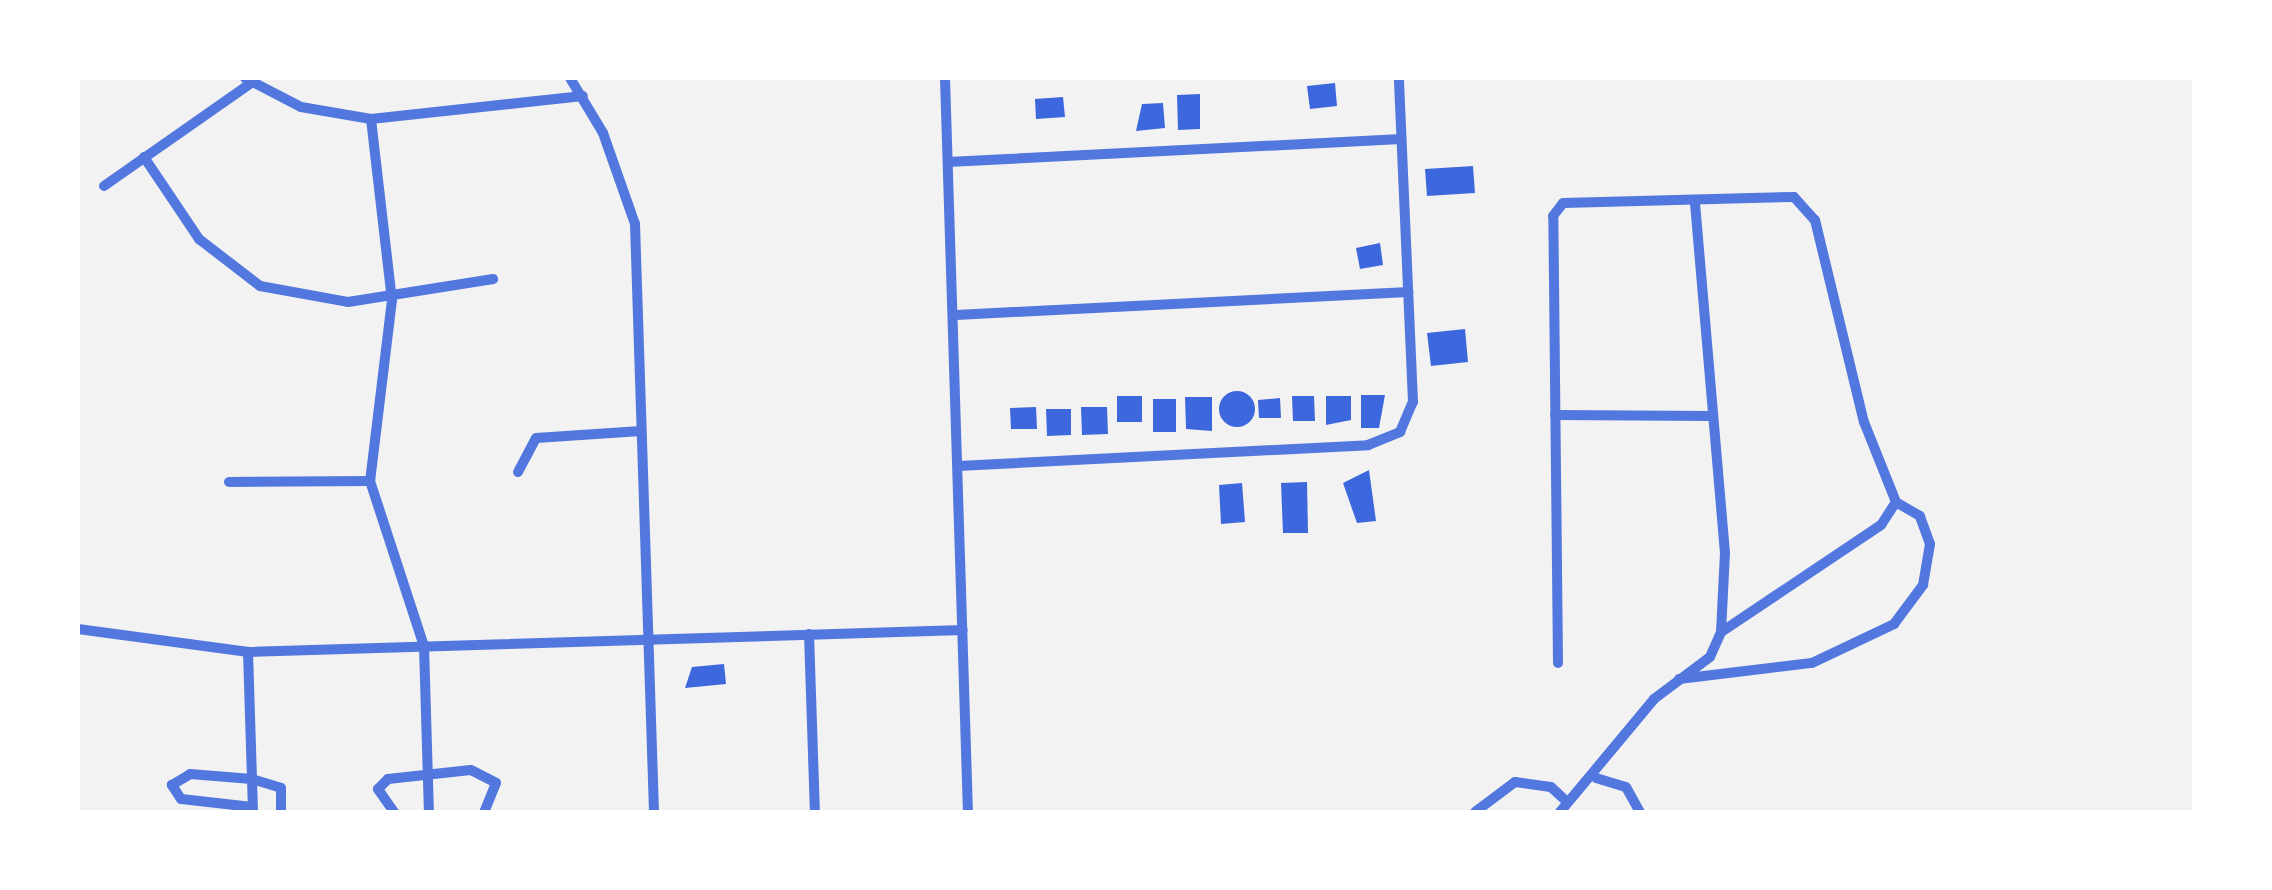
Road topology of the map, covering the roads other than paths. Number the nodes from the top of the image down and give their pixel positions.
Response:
1 (570, 78) edge
2 (945, 78) edge
3 (1399, 78) edge
4 (248, 80) edge
5 (582, 96) junction
6 (371, 119) junction
7 (1401, 139) junction
8 (144, 156) junction
9 (948, 162) junction
10 (104, 186) dead end
11 (1695, 202) junction
12 (492, 279) dead end
13 (1408, 292) junction
14 (392, 300) junction
15 (956, 315) junction
16 (1555, 415) junction
17 (1709, 416) junction
18 (641, 431) junction
19 (958, 466) junction
20 (518, 472) dead end
21 (370, 480) junction
22 (229, 482) dead end
23 (1896, 502) junction
24 (78, 629) edge
25 (962, 630) junction
26 (1721, 632) junction
27 (809, 634) junction
28 (649, 637) junction
29 (424, 646) junction
30 (248, 652) junction
31 (1558, 663) dead end
32 (1673, 680) junction
33 (428, 770) junction
34 (1596, 778) junction
35 (252, 779) junction
36 (1564, 800) junction
37 (253, 810) edge
38 (281, 812) edge
39 (394, 812) edge
40 (430, 812) edge
41 (484, 812) edge
42 (654, 812) edge
43 (815, 812) edge
44 (968, 812) edge
45 (1474, 812) edge
46 (1560, 812) edge
47 (1640, 812) edge

1 - 5 street
2 - 9 street
3 - 7 street
4 - 6 street
4 - 8 street
5 - 6 street
5 - 18 street
6 - 14 street
7 - 9 street
7 - 13 street
8 - 10 street
8 - 14 street
9 - 15 street
11 - 16 street
11 - 17 street
11 - 23 street
12 - 14 street
13 - 15 street
13 - 19 street
14 - 21 street
15 - 19 street
16 - 17 street
16 - 31 street
17 - 26 street
18 - 20 street
18 - 28 street
19 - 25 street
21 - 22 street
21 - 29 street
23 - 26 street
23 - 32 street
24 - 30 street
25 - 27 street
25 - 44 street
26 - 32 street
27 - 28 street
27 - 43 street
28 - 29 street
28 - 42 street
29 - 30 street
29 - 33 street
30 - 35 street
32 - 34 street
33 - 39 street
33 - 40 street
33 - 41 street
34 - 36 street
34 - 47 street
35 - 37 street
35 - 37 street
35 - 38 street
36 - 45 street
36 - 46 street

